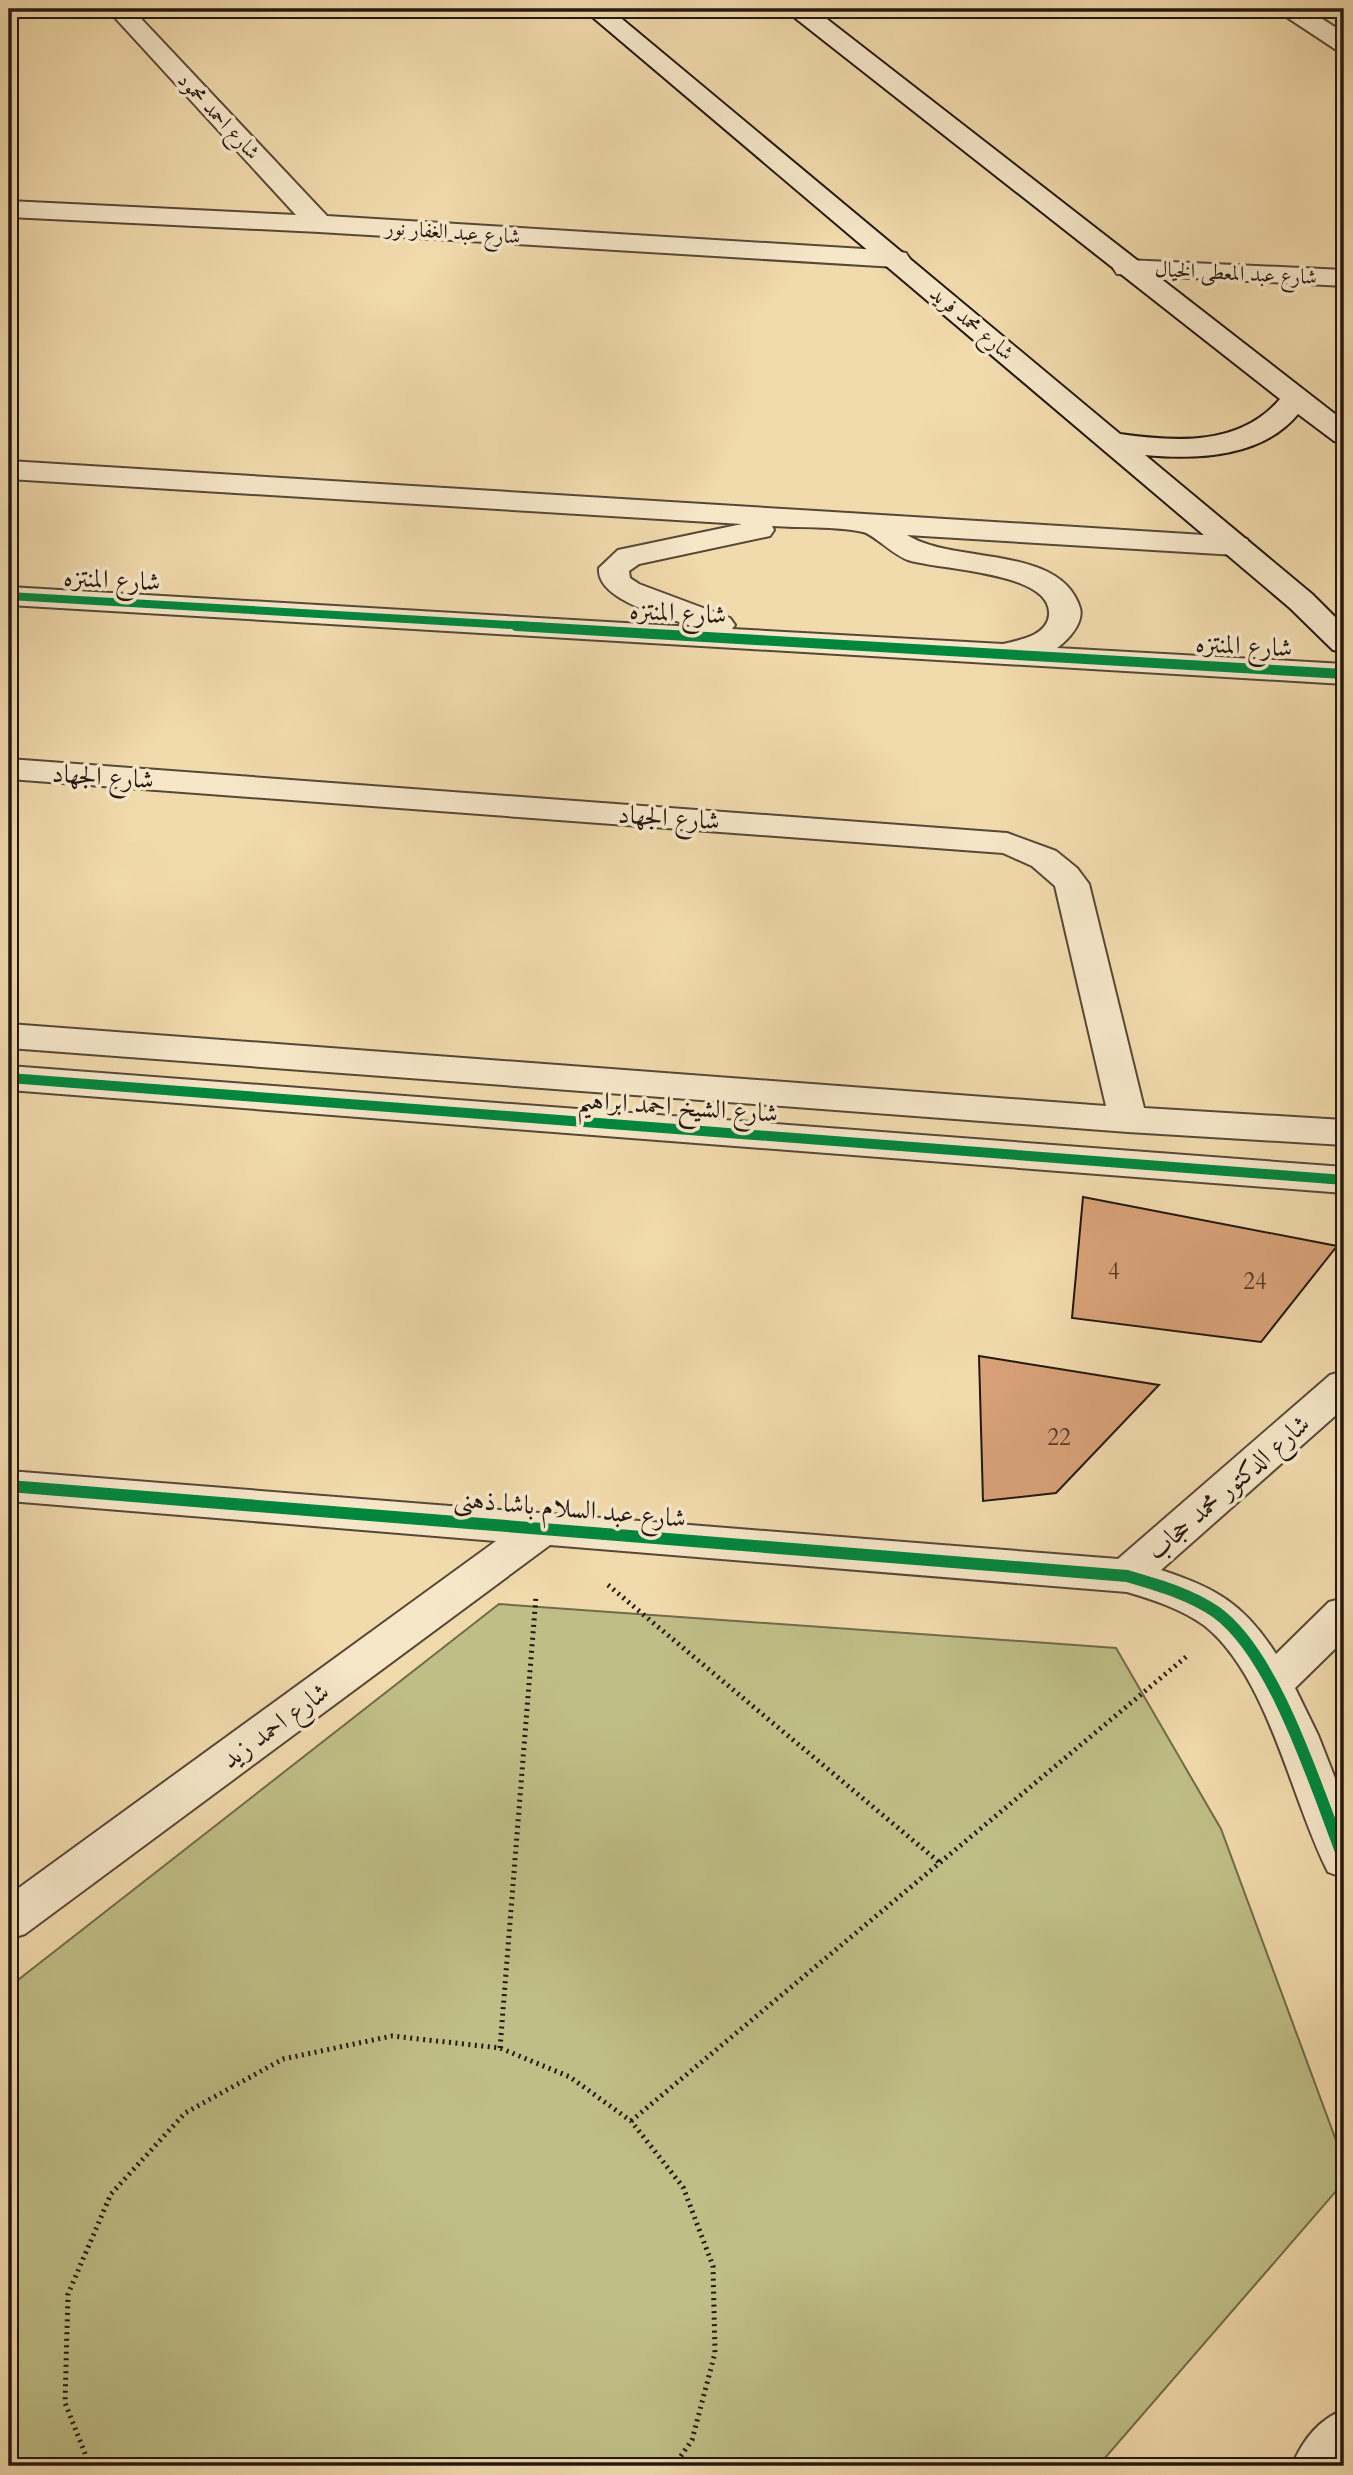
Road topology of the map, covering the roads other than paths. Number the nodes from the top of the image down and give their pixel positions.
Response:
1 (119, 9) edge
2 (595, 9) edge
3 (799, 9) edge
4 (1291, 9) edge
5 (1344, 44) edge
6 (9, 209) edge
7 (319, 223) junction
8 (896, 259) junction
9 (1127, 268) junction
10 (1344, 278) edge
11 (1296, 398) junction
12 (1344, 435) edge
13 (1113, 442) junction
14 (9, 470) edge
15 (806, 520) junction
16 (875, 524) junction
17 (1236, 546) junction
18 (9, 596) edge
19 (757, 639) junction
20 (1344, 643) edge
21 (998, 654) junction
22 (1344, 674) edge
23 (9, 769) edge
24 (9, 1036) edge
25 (9, 1078) edge
26 (1128, 1120) junction
27 (1344, 1133) edge
28 (1344, 1180) edge
29 (1344, 1385) edge
30 (9, 1486) edge
31 (542, 1529) junction
32 (1128, 1576) junction
33 (1344, 1614) edge
34 (1273, 1684) junction
35 (1344, 1859) edge
36 (9, 1920) edge
37 (1344, 2434) edge
38 (1318, 2466) edge

1 - 7 street, شارع احمد محمود
2 - 8 street, شارع محمد فريد
3 - 9 street
4 - 5 street
6 - 7 street, شارع عبد الغفار نور
7 - 8 street, شارع عبد الغفار نور
8 - 13 street, شارع محمد فريد
9 - 10 street, شارع عبد المعطى الخيال
9 - 11 street
11 - 12 street
11 - 13 street
13 - 17 street, شارع محمد فريد
14 - 15 street
15 - 16 street
15 - 19 street
16 - 17 street
16 - 21 street
17 - 20 street, شارع محمد فريد
18 - 19 street, شارع المنتزه
19 - 21 street, شارع المنتزه
21 - 22 street, شارع المنتزه
23 - 26 street, شارع الجهاد
24 - 26 street, شارع الشيخ احمد ابراهيم
25 - 28 street, شارع الشيخ احمد ابراهيم
26 - 27 street, شارع الشيخ احمد ابراهيم
29 - 32 street, شارع الدكتور محمد حجاب
30 - 31 street, شارع عبد السلام باشا ذهنى
31 - 32 street, شارع عبد السلام باشا ذهنى
31 - 36 street, شارع احمد زيد
32 - 34 street, شارع الدكتور محمد حجاب
33 - 34 street
34 - 35 street, شارع الدكتور محمد حجاب
37 - 38 street

